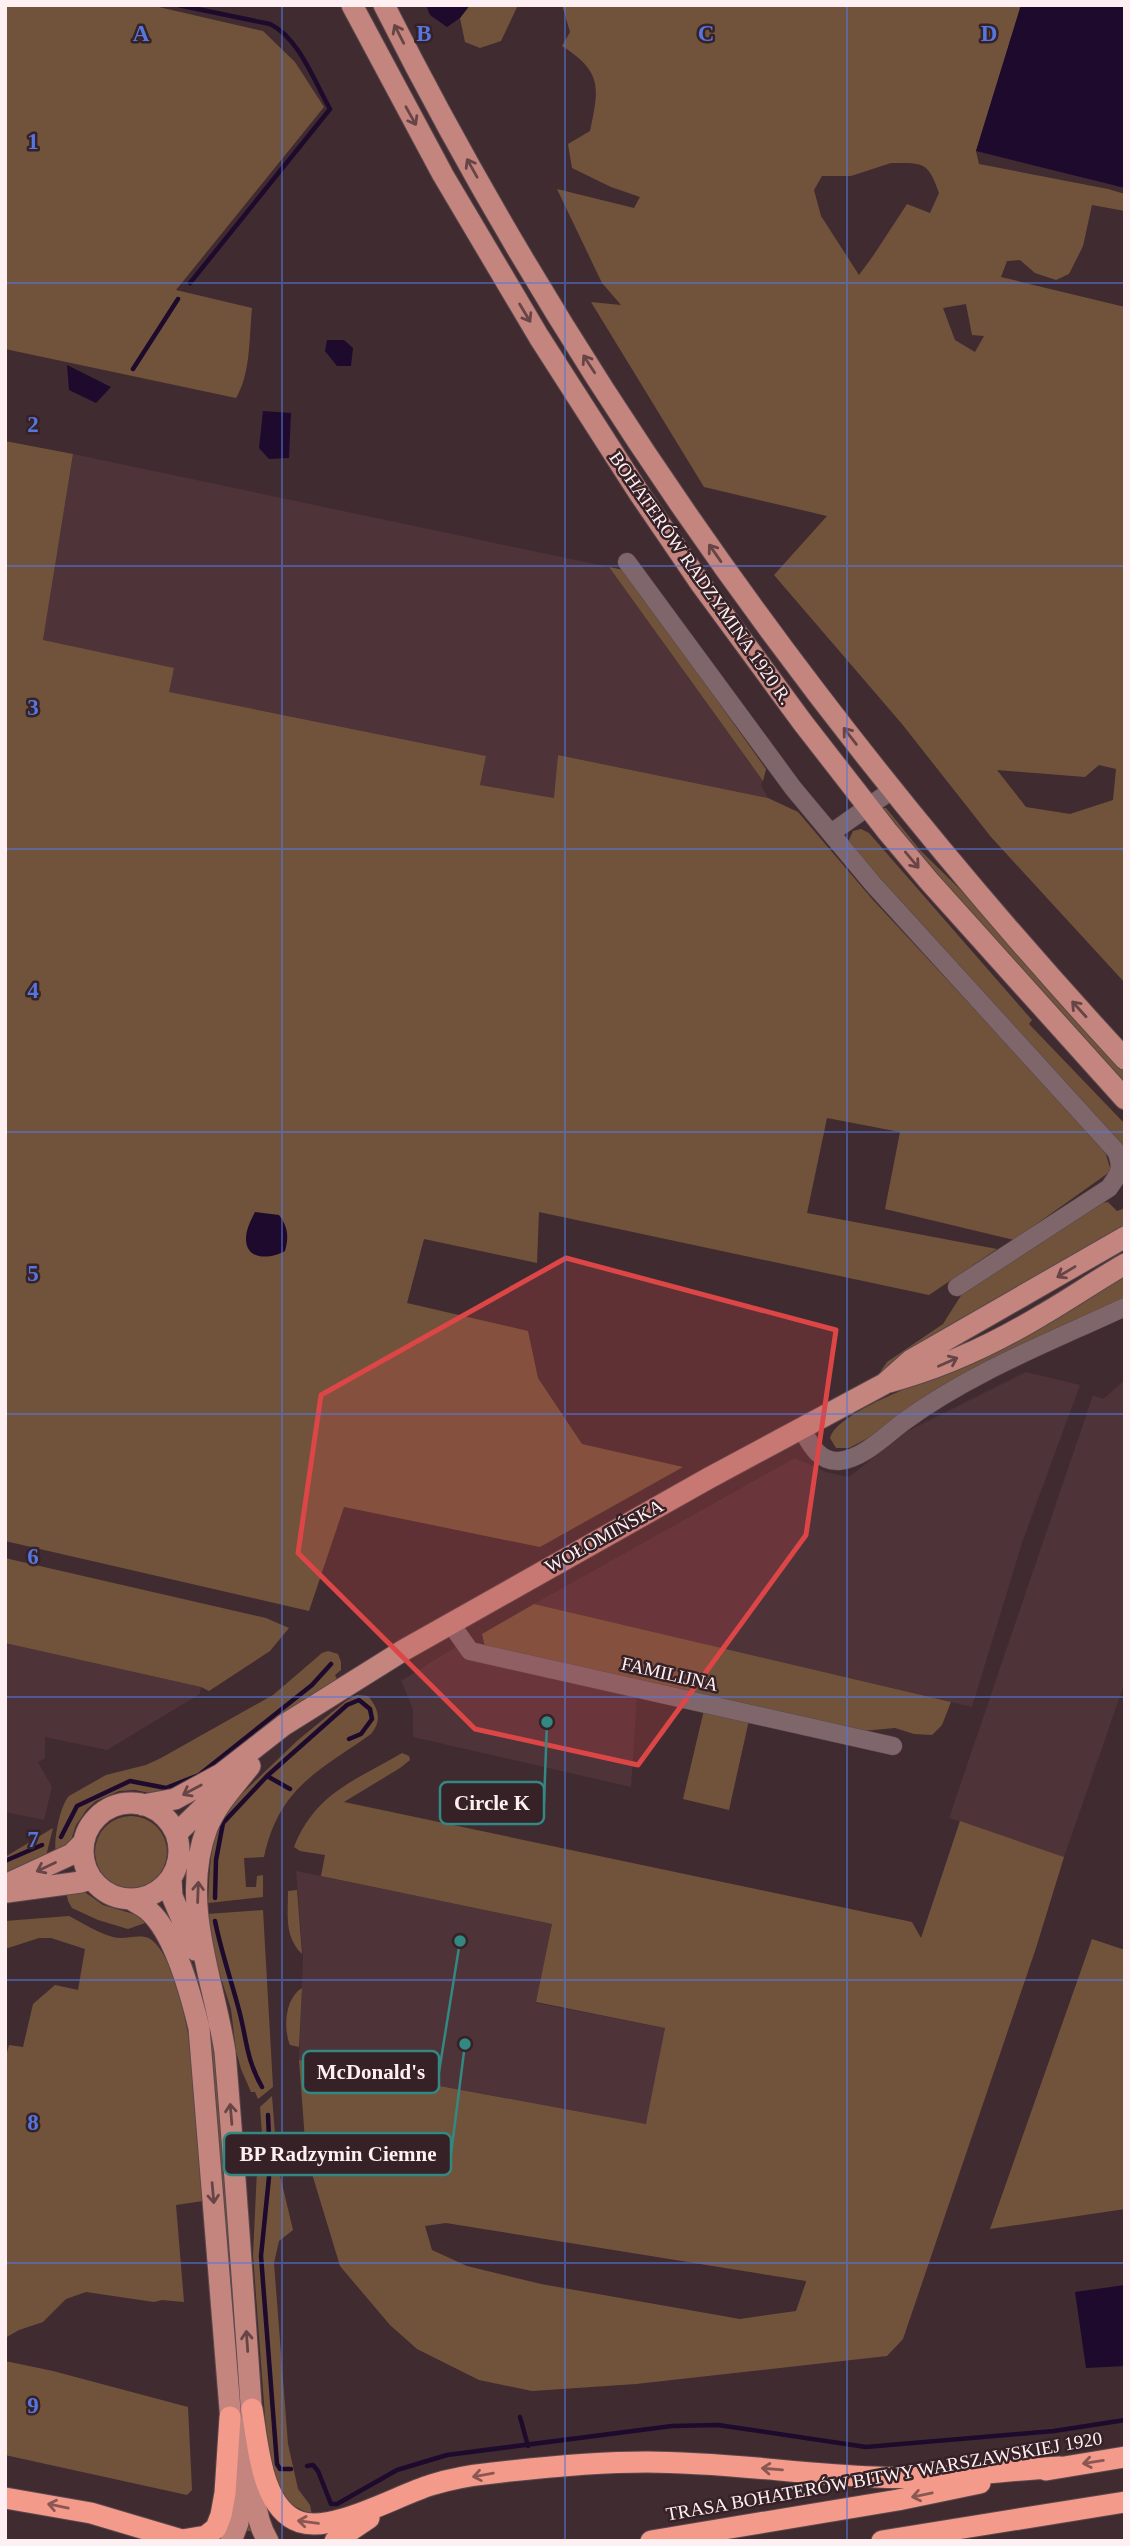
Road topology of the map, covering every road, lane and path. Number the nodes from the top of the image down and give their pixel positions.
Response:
1 (352, 5) edge
2 (384, 5) edge
3 (627, 562) dead end
4 (892, 790) junction
5 (868, 808) junction
6 (831, 833) junction
7 (1125, 1059) edge
8 (1125, 1098) edge
9 (1125, 1237) edge
10 (1125, 1264) edge
11 (957, 1287) dead end
12 (1125, 1307) edge
13 (884, 1384) junction
14 (801, 1428) junction
15 (451, 1624) junction
16 (329, 1697) junction
17 (894, 1746) dead end
18 (250, 1766) junction
19 (143, 1805) junction
20 (176, 1834) junction
21 (84, 1842) junction
22 (91, 1879) junction
23 (171, 1879) junction
24 (5, 1885) edge
25 (5, 1892) edge
26 (132, 1900) junction
27 (210, 1983) junction
28 (252, 2409) junction
29 (230, 2417) junction
30 (1125, 2457) edge
31 (1060, 2467) junction
32 (5, 2498) edge
33 (397, 2499) junction
34 (1125, 2502) edge
35 (1070, 2511) junction
36 (109, 2519) junction
37 (148, 2541) edge
38 (230, 2541) edge
39 (268, 2541) edge
40 (335, 2541) edge
41 (651, 2541) edge
42 (882, 2541) edge
43 (970, 2541) edge

1 -> 5 main road, BOHATERÓW RADZYMINA 1920 R.
4 -> 2 main road, BOHATERÓW RADZYMINA 1920 R.
3 - 6 street
4 - 5 street
7 -> 4 main road, BOHATERÓW RADZYMINA 1920 R.
5 - 6 street
5 -> 8 main road, BOHATERÓW RADZYMINA 1920 R.
6 - 11 street
9 -> 13 main road, WOŁOMIŃSKA
13 -> 10 main road, WOŁOMIŃSKA
12 - 14 street
13 - 14 main road, WOŁOMIŃSKA
14 - 15 main road, WOŁOMIŃSKA
15 - 16 main road, WOŁOMIŃSKA
15 - 17 street, FAMILIJNA
16 - 18 main road, WOŁOMIŃSKA
16 -> 19 main road, WOŁOMIŃSKA
18 - 20 main road, WOŁOMIŃSKA
27 -> 18 main road
19 - 20 main road
19 - 21 main road
20 - 23 main road
21 - 22 main road
21 -> 24 main road
22 - 25 main road
22 - 26 main road
23 - 26 main road
23 - 27 main road
26 -> 29 main road
28 -> 27 main road
33 -> 28 highway
28 - 39 main road
29 - 36 highway
29 - 38 main road
30 -> 31 highway, TRASA BOHATERÓW BITWY WARSZAWSKIEJ 1920
31 -> 33 highway
31 -> 41 highway, TRASA BOHATERÓW BITWY WARSZAWSKIEJ 1920
36 -> 32 highway
33 - 40 highway
34 - 35 highway
35 - 42 highway
35 - 43 highway
36 - 37 highway

